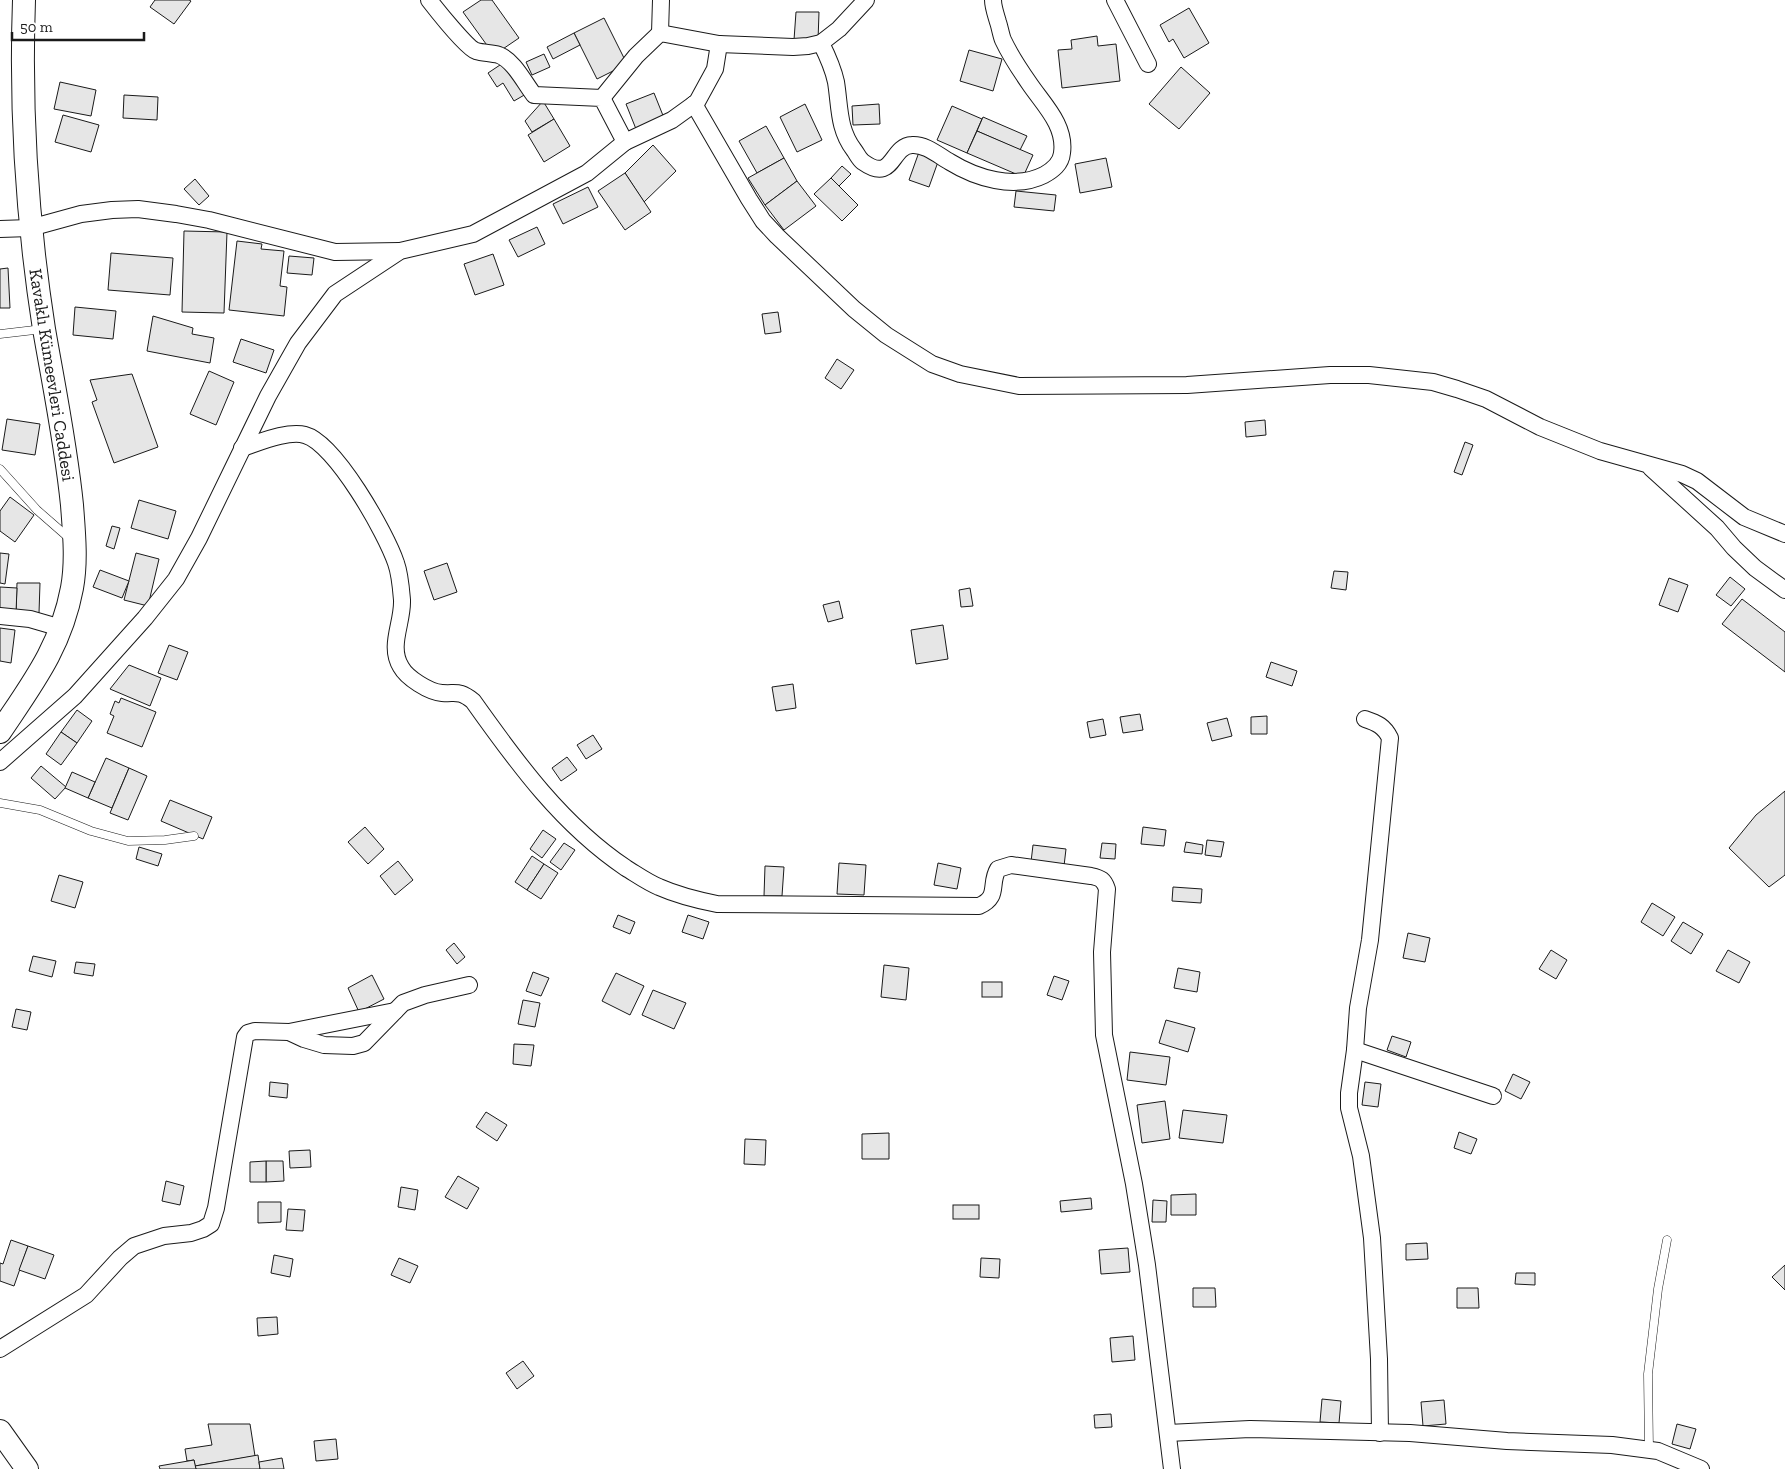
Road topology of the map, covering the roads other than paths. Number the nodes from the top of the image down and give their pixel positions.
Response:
1 (24, 0) edge
2 (429, 0) edge
3 (661, 0) edge
4 (866, 0) edge
5 (993, 0) edge
6 (1115, 0) edge
7 (660, 33) junction
8 (821, 43) junction
9 (719, 44) junction
10 (1148, 64) dead end
11 (602, 98) junction
12 (694, 104) junction
13 (625, 142) junction
14 (0, 228) edge
15 (30, 228) junction
16 (400, 251) junction
17 (44, 329) junction
18 (0, 334) edge
19 (242, 448) junction
20 (1650, 466) junction
21 (0, 469) edge
22 (1785, 534) edge
23 (74, 543) junction
24 (1785, 590) edge
25 (0, 616) edge
26 (61, 628) junction
27 (1365, 719) dead end
28 (4, 720) edge
29 (0, 762) edge
30 (0, 803) edge
31 (194, 836) dead end
32 (469, 985) dead end
33 (395, 1011) junction
34 (289, 1032) junction
35 (1355, 1050) junction
36 (1493, 1096) dead end
37 (1667, 1240) dead end
38 (0, 1349) edge
39 (0, 1431) edge
40 (1380, 1433) junction
41 (1168, 1434) junction
42 (1650, 1450) junction
43 (28, 1469) edge
44 (1172, 1469) edge
45 (1701, 1469) edge

1 - 15 street, Kavaklı Kümeevleri Caddesi
2 - 11 street
3 - 7 street
4 - 8 street
5 - 8 street
6 - 10 street
7 - 9 street
7 - 11 street
8 - 9 street
9 - 12 street
11 - 13 street
12 - 13 street
12 - 20 street
13 - 16 street
14 - 15 street
15 - 16 street
15 - 17 street, Kavaklı Kümeevleri Caddesi
16 - 19 street
17 - 18 lane
17 - 23 street, Kavaklı Kümeevleri Caddesi
19 - 29 street
19 - 41 street
20 - 22 street
20 - 24 street
21 - 23 lane
23 - 26 street, Kavaklı Kümeevleri Caddesi
25 - 26 street
26 - 28 street, Kavaklı Kümeevleri Caddesi
27 - 35 street
30 - 31 lane
32 - 33 street
33 - 34 street
33 - 34 street
34 - 38 street
35 - 36 street
35 - 40 street
37 - 42 lane
39 - 43 street
40 - 41 street
40 - 42 street
41 - 44 street
42 - 45 street

